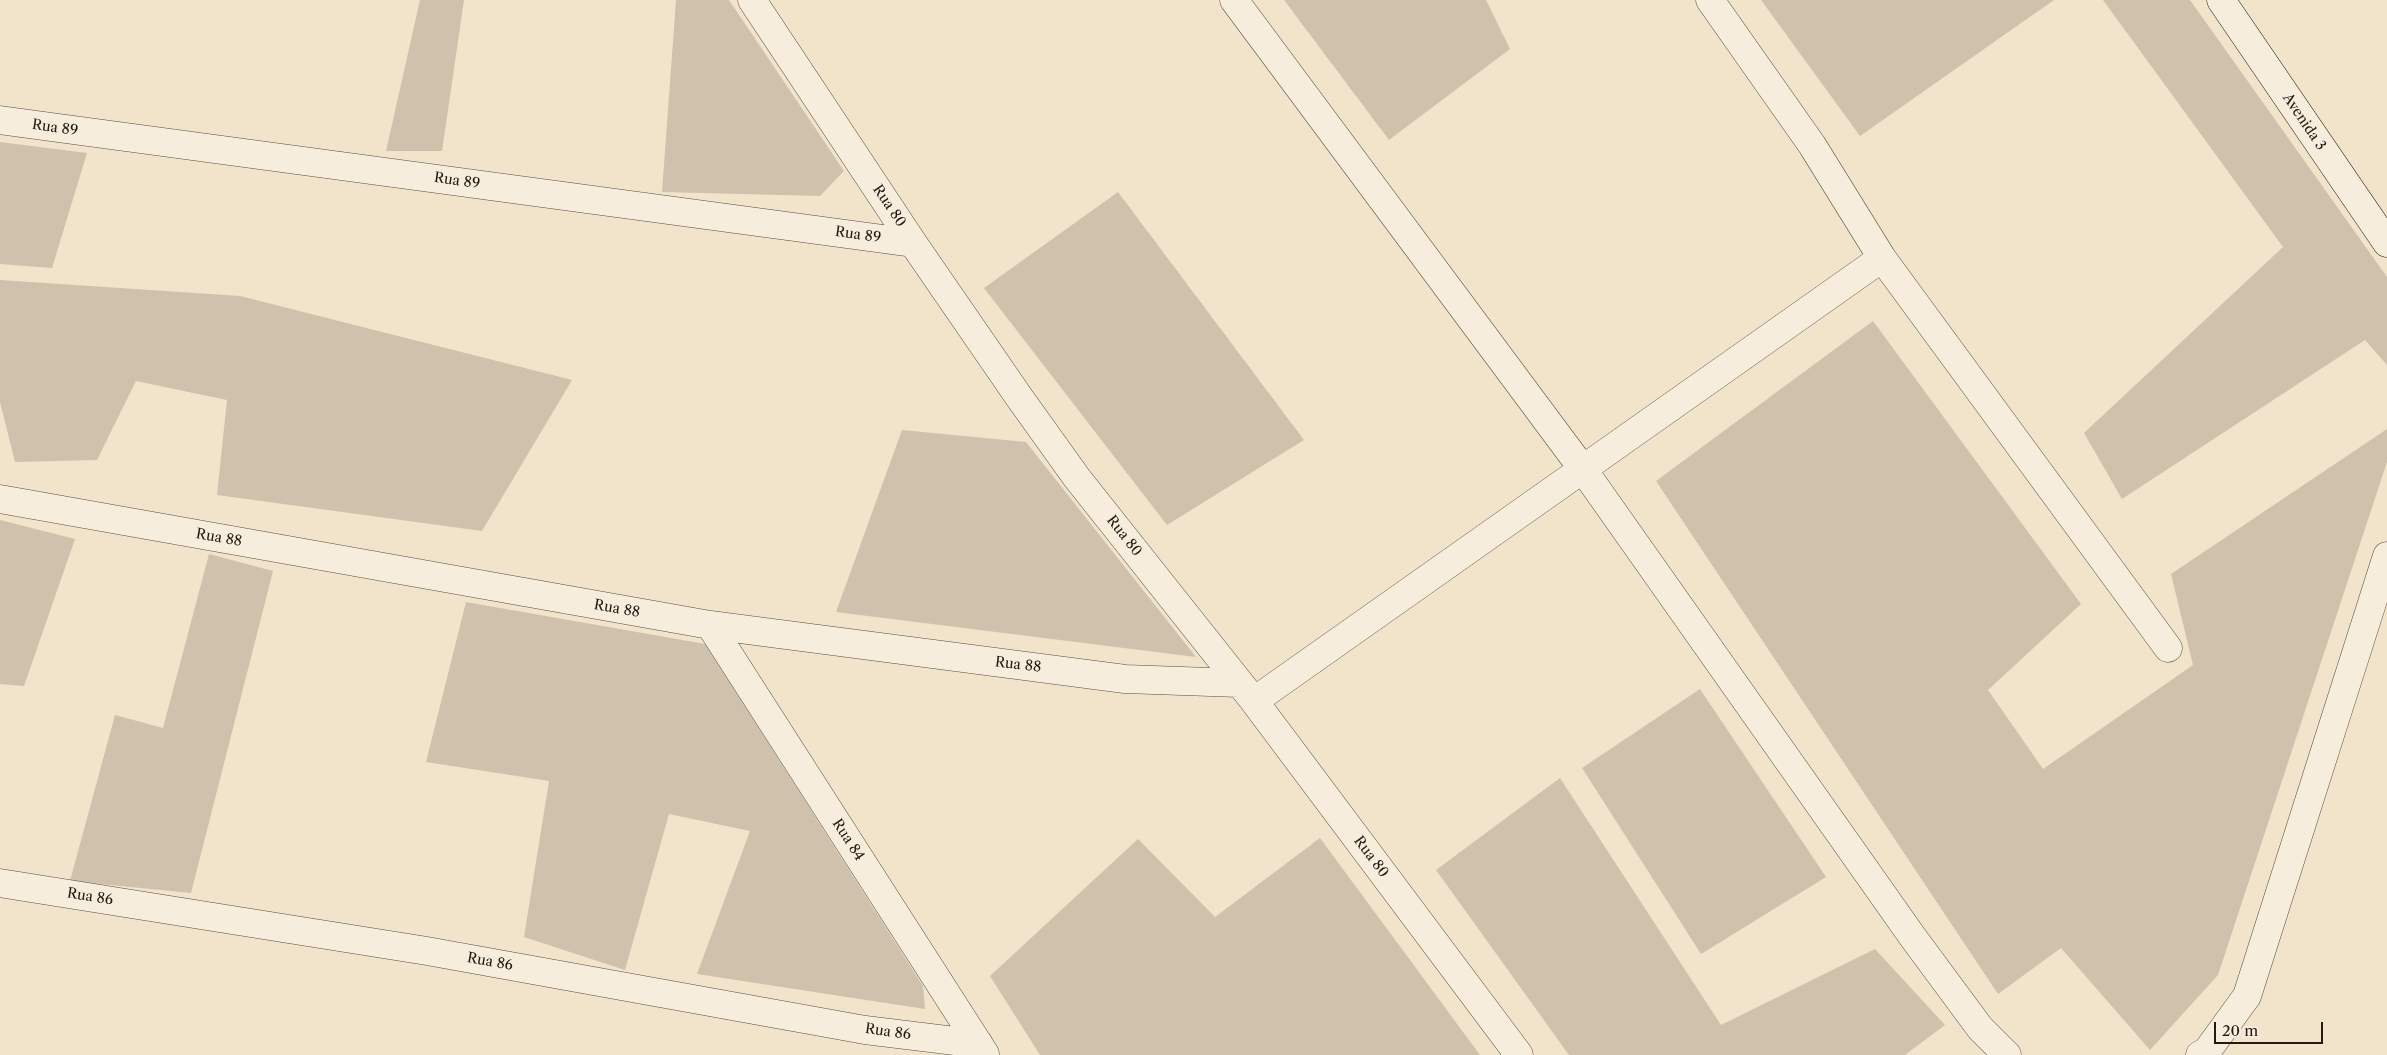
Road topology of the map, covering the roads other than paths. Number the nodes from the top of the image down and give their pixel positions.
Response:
1 (752, 0) edge
2 (1234, 0) edge
3 (1710, 0) edge
4 (2221, 0) edge
5 (0, 120) edge
6 (913, 243) junction
7 (2387, 243) edge
8 (1882, 258) junction
9 (1582, 468) junction
10 (0, 499) edge
11 (2387, 556) edge
12 (710, 625) junction
13 (2168, 648) dead end
14 (1247, 692) junction
15 (0, 883) edge
16 (982, 1050) edge
17 (1519, 1055) edge
18 (2007, 1055) edge
19 (2200, 1055) edge

1 - 6 street, Rua 80
2 - 9 street
3 - 8 street
4 - 7 street, Avenida 3
5 - 6 street, Rua 89
6 - 14 street, Rua 80
8 - 9 street
8 - 13 street
9 - 14 street
9 - 18 street
10 - 12 street, Rua 88
11 - 19 street
12 - 14 street, Rua 88
12 - 16 street, Rua 84
14 - 17 street, Rua 80
15 - 16 street, Rua 86

